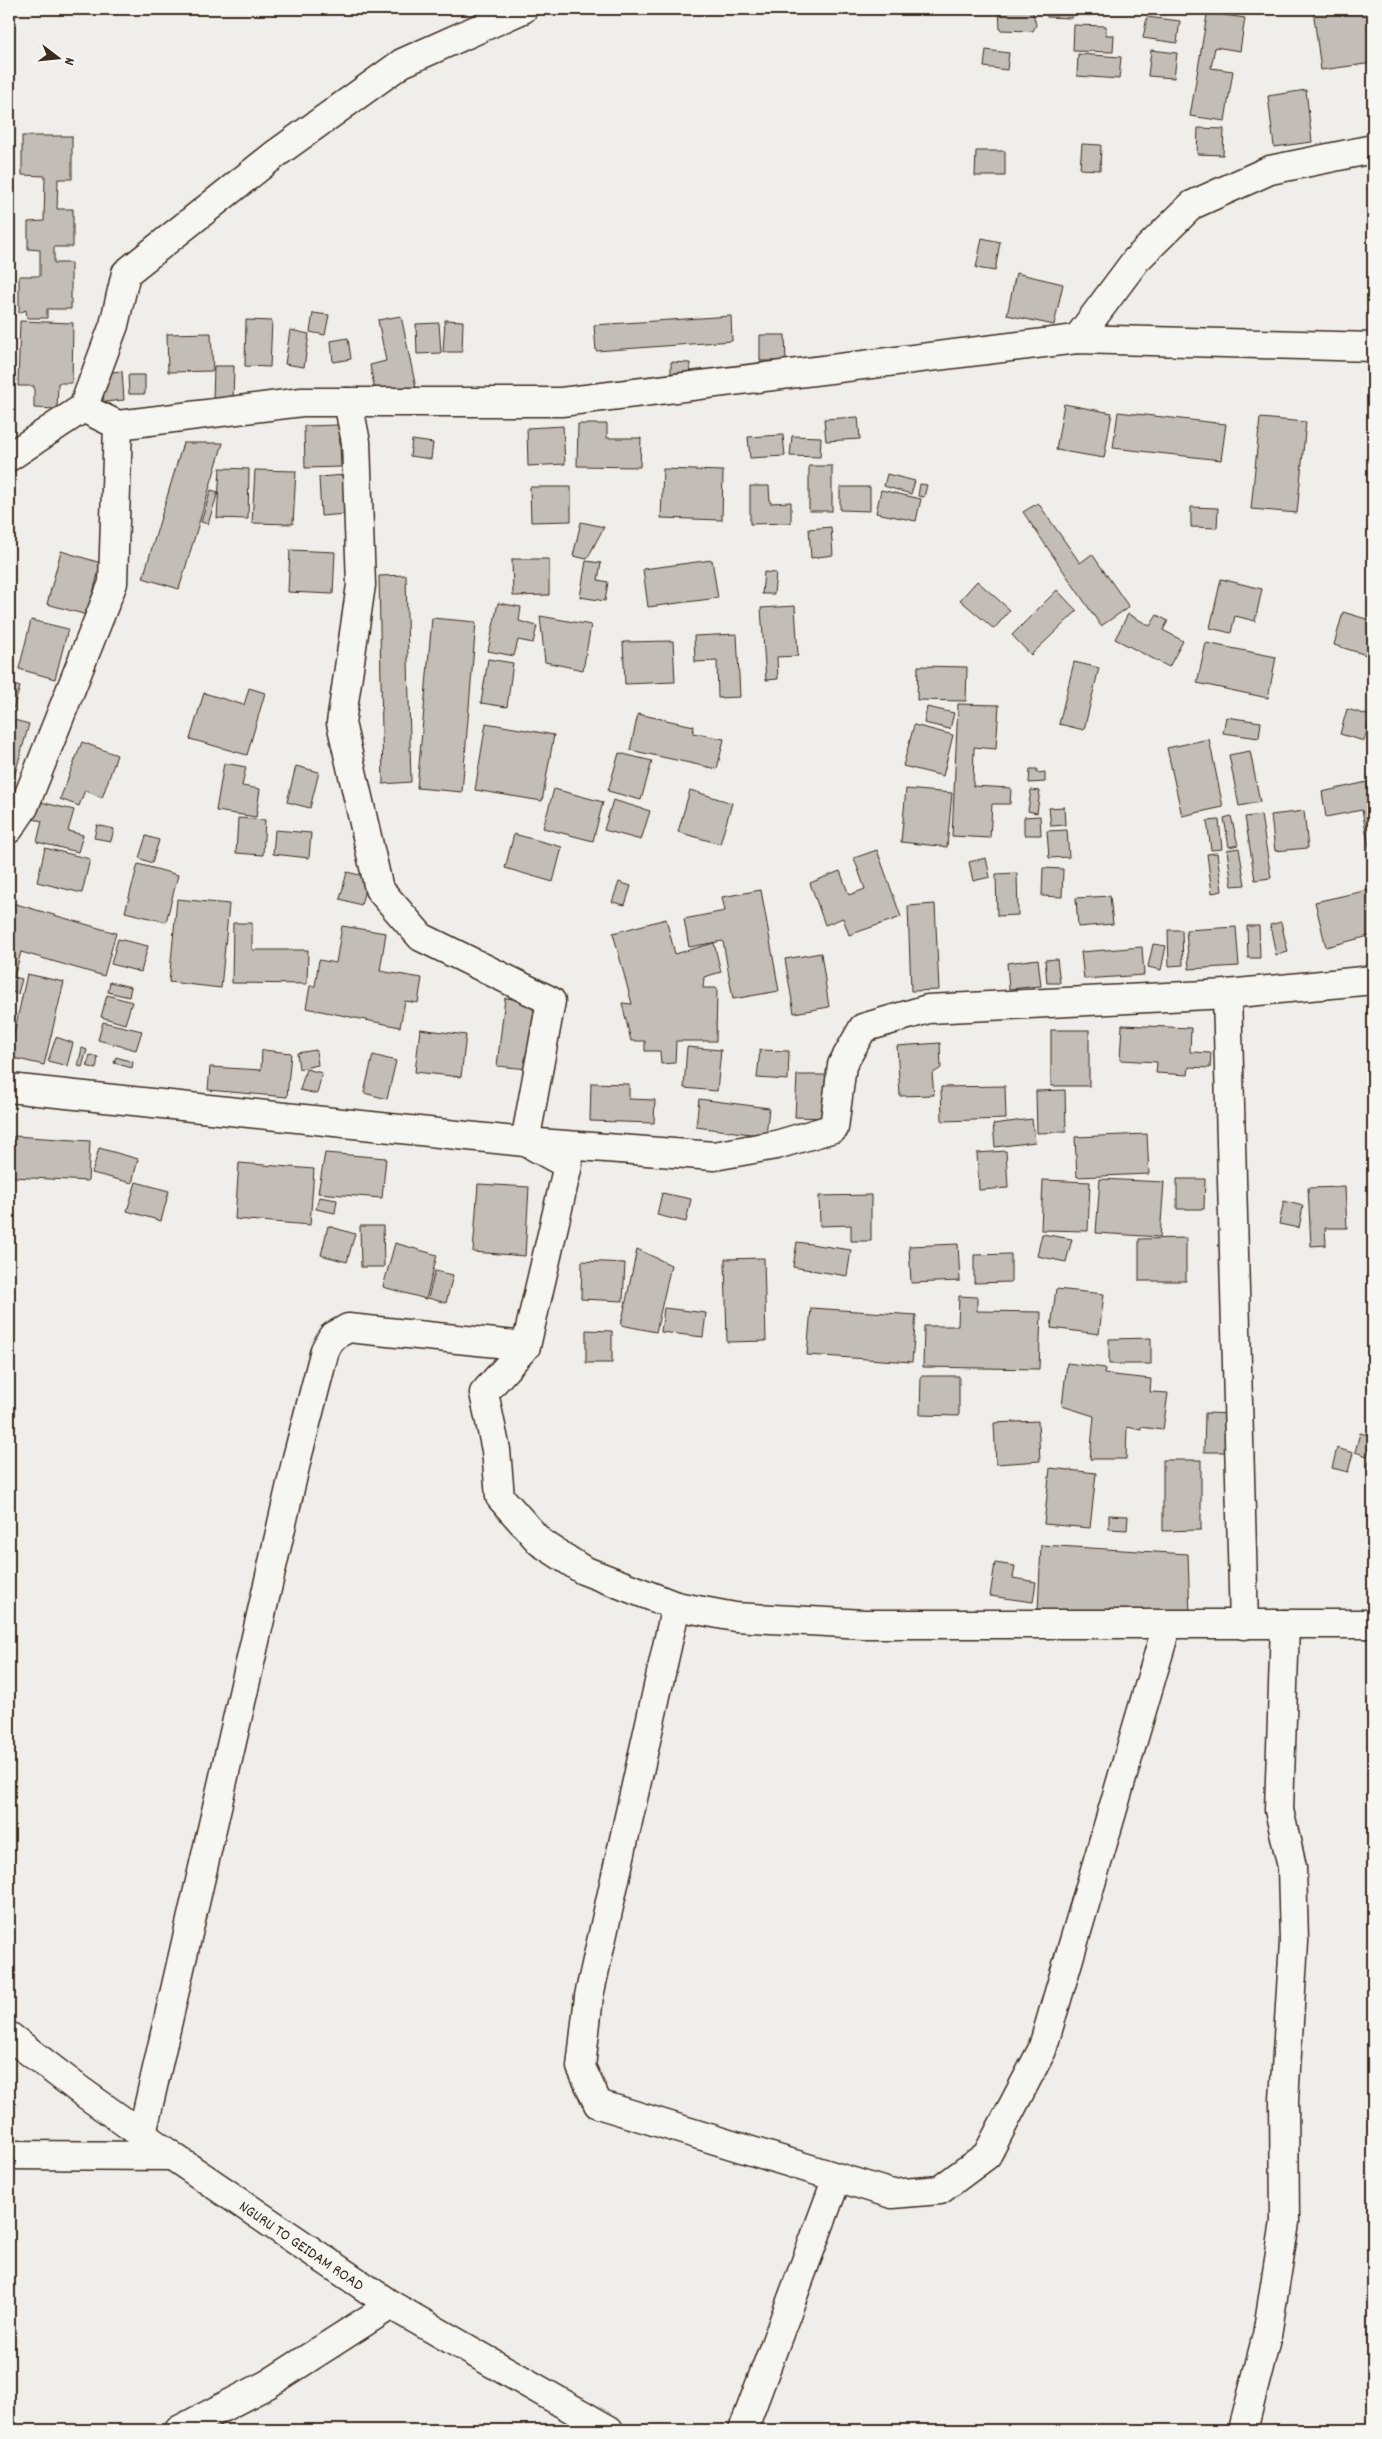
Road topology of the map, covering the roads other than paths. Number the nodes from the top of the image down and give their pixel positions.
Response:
1 (523, 9) edge
2 (1373, 149) edge
3 (1077, 339) junction
4 (1373, 347) edge
5 (348, 402) junction
6 (83, 408) junction
7 (118, 425) junction
8 (9, 457) edge
9 (9, 828) edge
10 (1373, 980) edge
11 (1227, 994) junction
12 (9, 1088) edge
13 (524, 1142) junction
14 (526, 1346) junction
15 (676, 1606) junction
16 (1285, 1624) junction
17 (1373, 1624) edge
18 (1166, 1625) junction
19 (1244, 1625) junction
20 (9, 2036) edge
21 (142, 2134) junction
22 (9, 2155) edge
23 (172, 2156) junction
24 (837, 2178) junction
25 (391, 2305) junction
26 (180, 2430) edge
27 (610, 2430) edge
28 (743, 2430) edge
29 (1243, 2430) edge

1 - 6 street
2 - 3 street
3 - 4 street
3 - 5 street
5 - 7 street
5 - 13 street
6 - 7 street
6 - 8 street
7 - 9 street
10 - 11 street
11 - 13 street
11 - 19 street
12 - 13 street
13 - 14 street
14 - 15 street
14 - 21 street
15 - 18 street
15 - 24 street
16 - 17 street
16 - 19 street
16 - 29 street
18 - 19 street
18 - 24 street
20 - 21 street, NGURU TO GEIDAM ROAD
21 - 23 street, NGURU TO GEIDAM ROAD
22 - 23 street
23 - 25 street, NGURU TO GEIDAM ROAD
24 - 28 street
25 - 26 street
25 - 27 street, NGURU TO GEIDAM ROAD

